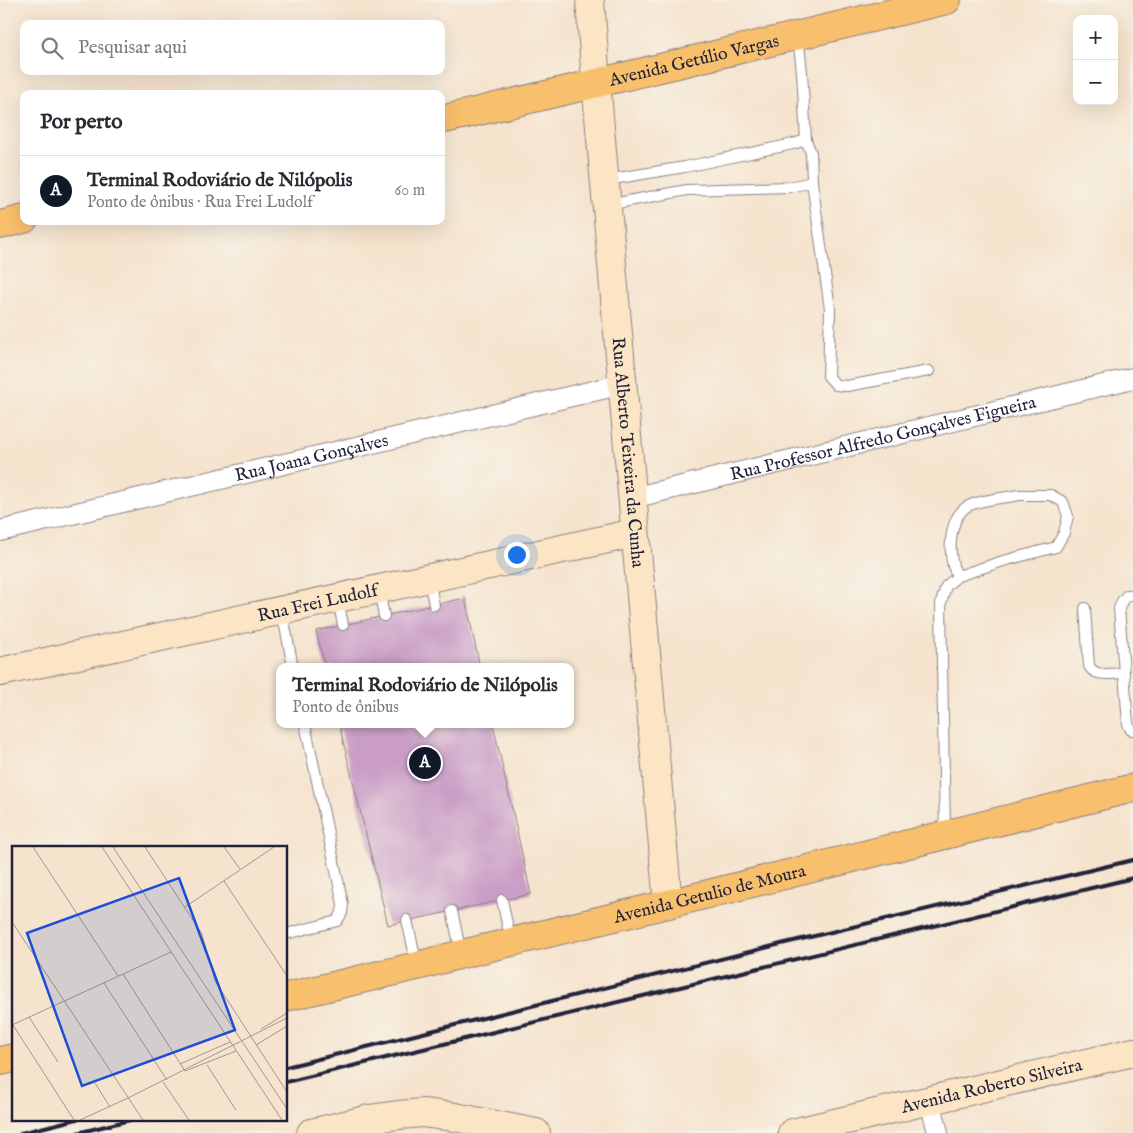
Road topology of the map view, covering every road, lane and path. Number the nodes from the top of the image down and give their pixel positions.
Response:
1 (590, 0) edge
2 (946, 0) edge
3 (798, 35) junction
4 (596, 82) junction
5 (445, 119) edge
6 (806, 140) junction
7 (812, 182) junction
8 (606, 193) junction
9 (20, 221) edge
10 (0, 225) edge
11 (929, 371) dead end
12 (1133, 378) edge
13 (622, 384) junction
14 (632, 498) junction
15 (0, 531) edge
16 (635, 533) junction
17 (958, 576) junction
18 (429, 578) junction
19 (378, 589) junction
20 (1133, 595) edge
21 (337, 598) junction
22 (434, 605) dead end
23 (1085, 608) dead end
24 (282, 610) junction
25 (384, 616) dead end
26 (343, 625) dead end
27 (292, 663) edge
28 (0, 672) edge
29 (1124, 673) junction
30 (306, 728) edge
31 (1133, 730) edge
32 (1133, 788) edge
33 (945, 835) junction
34 (502, 900) dead end
35 (668, 904) junction
36 (452, 911) dead end
37 (407, 920) dead end
38 (288, 933) edge
39 (512, 943) junction
40 (462, 954) junction
41 (417, 966) junction
42 (288, 997) edge
43 (1133, 1052) edge
44 (930, 1100) junction
45 (311, 1133) edge
46 (536, 1133) edge
47 (792, 1133) edge
48 (938, 1133) edge

1 - 4 main road, Rua Alberto Teixeira da Cunha
2 - 3 main road, Avenida Getúlio Vargas
3 - 4 main road, Avenida Getúlio Vargas
3 - 6 lane
4 - 5 main road, Avenida Getúlio Vargas
4 - 8 main road, Rua Alberto Teixeira da Cunha
6 - 7 lane
6 - 8 lane
7 - 8 lane
7 - 11 lane
8 - 13 main road, Rua Alberto Teixeira da Cunha
9 - 10 main road
12 - 14 street, Rua Professor Alfredo Gonçalves Figueira
13 - 14 main road, Rua Alberto Teixeira da Cunha
13 - 15 street, Rua Joana Gonçalves
14 - 16 main road, Rua Alberto Teixeira da Cunha
16 - 18 main road, Rua Frei Ludolf
16 - 35 main road, Rua Alberto Teixeira da Cunha
17 - 17 lane
17 - 33 lane
18 - 19 main road, Rua Frei Ludolf
18 - 22 lane
19 - 21 main road, Rua Frei Ludolf
19 - 25 lane
20 - 29 lane
21 - 24 main road, Rua Frei Ludolf
21 - 26 lane
23 - 29 lane
24 - 27 lane
24 - 28 main road, Rua Frei Ludolf
29 - 31 lane
30 - 38 lane
32 - 33 main road, Avenida Getulio de Moura
33 - 35 main road, Avenida Getulio de Moura
34 - 39 lane
35 - 39 main road, Avenida Getulio de Moura
36 - 40 lane
37 - 41 lane
39 - 40 main road, Avenida Getulio de Moura
40 - 41 main road, Avenida Getulio de Moura
41 - 42 main road, Avenida Getulio de Moura
43 - 44 main road, Avenida Roberto Silveira
44 - 47 main road, Avenida Roberto Silveira
44 - 48 street
45 - 46 main road

